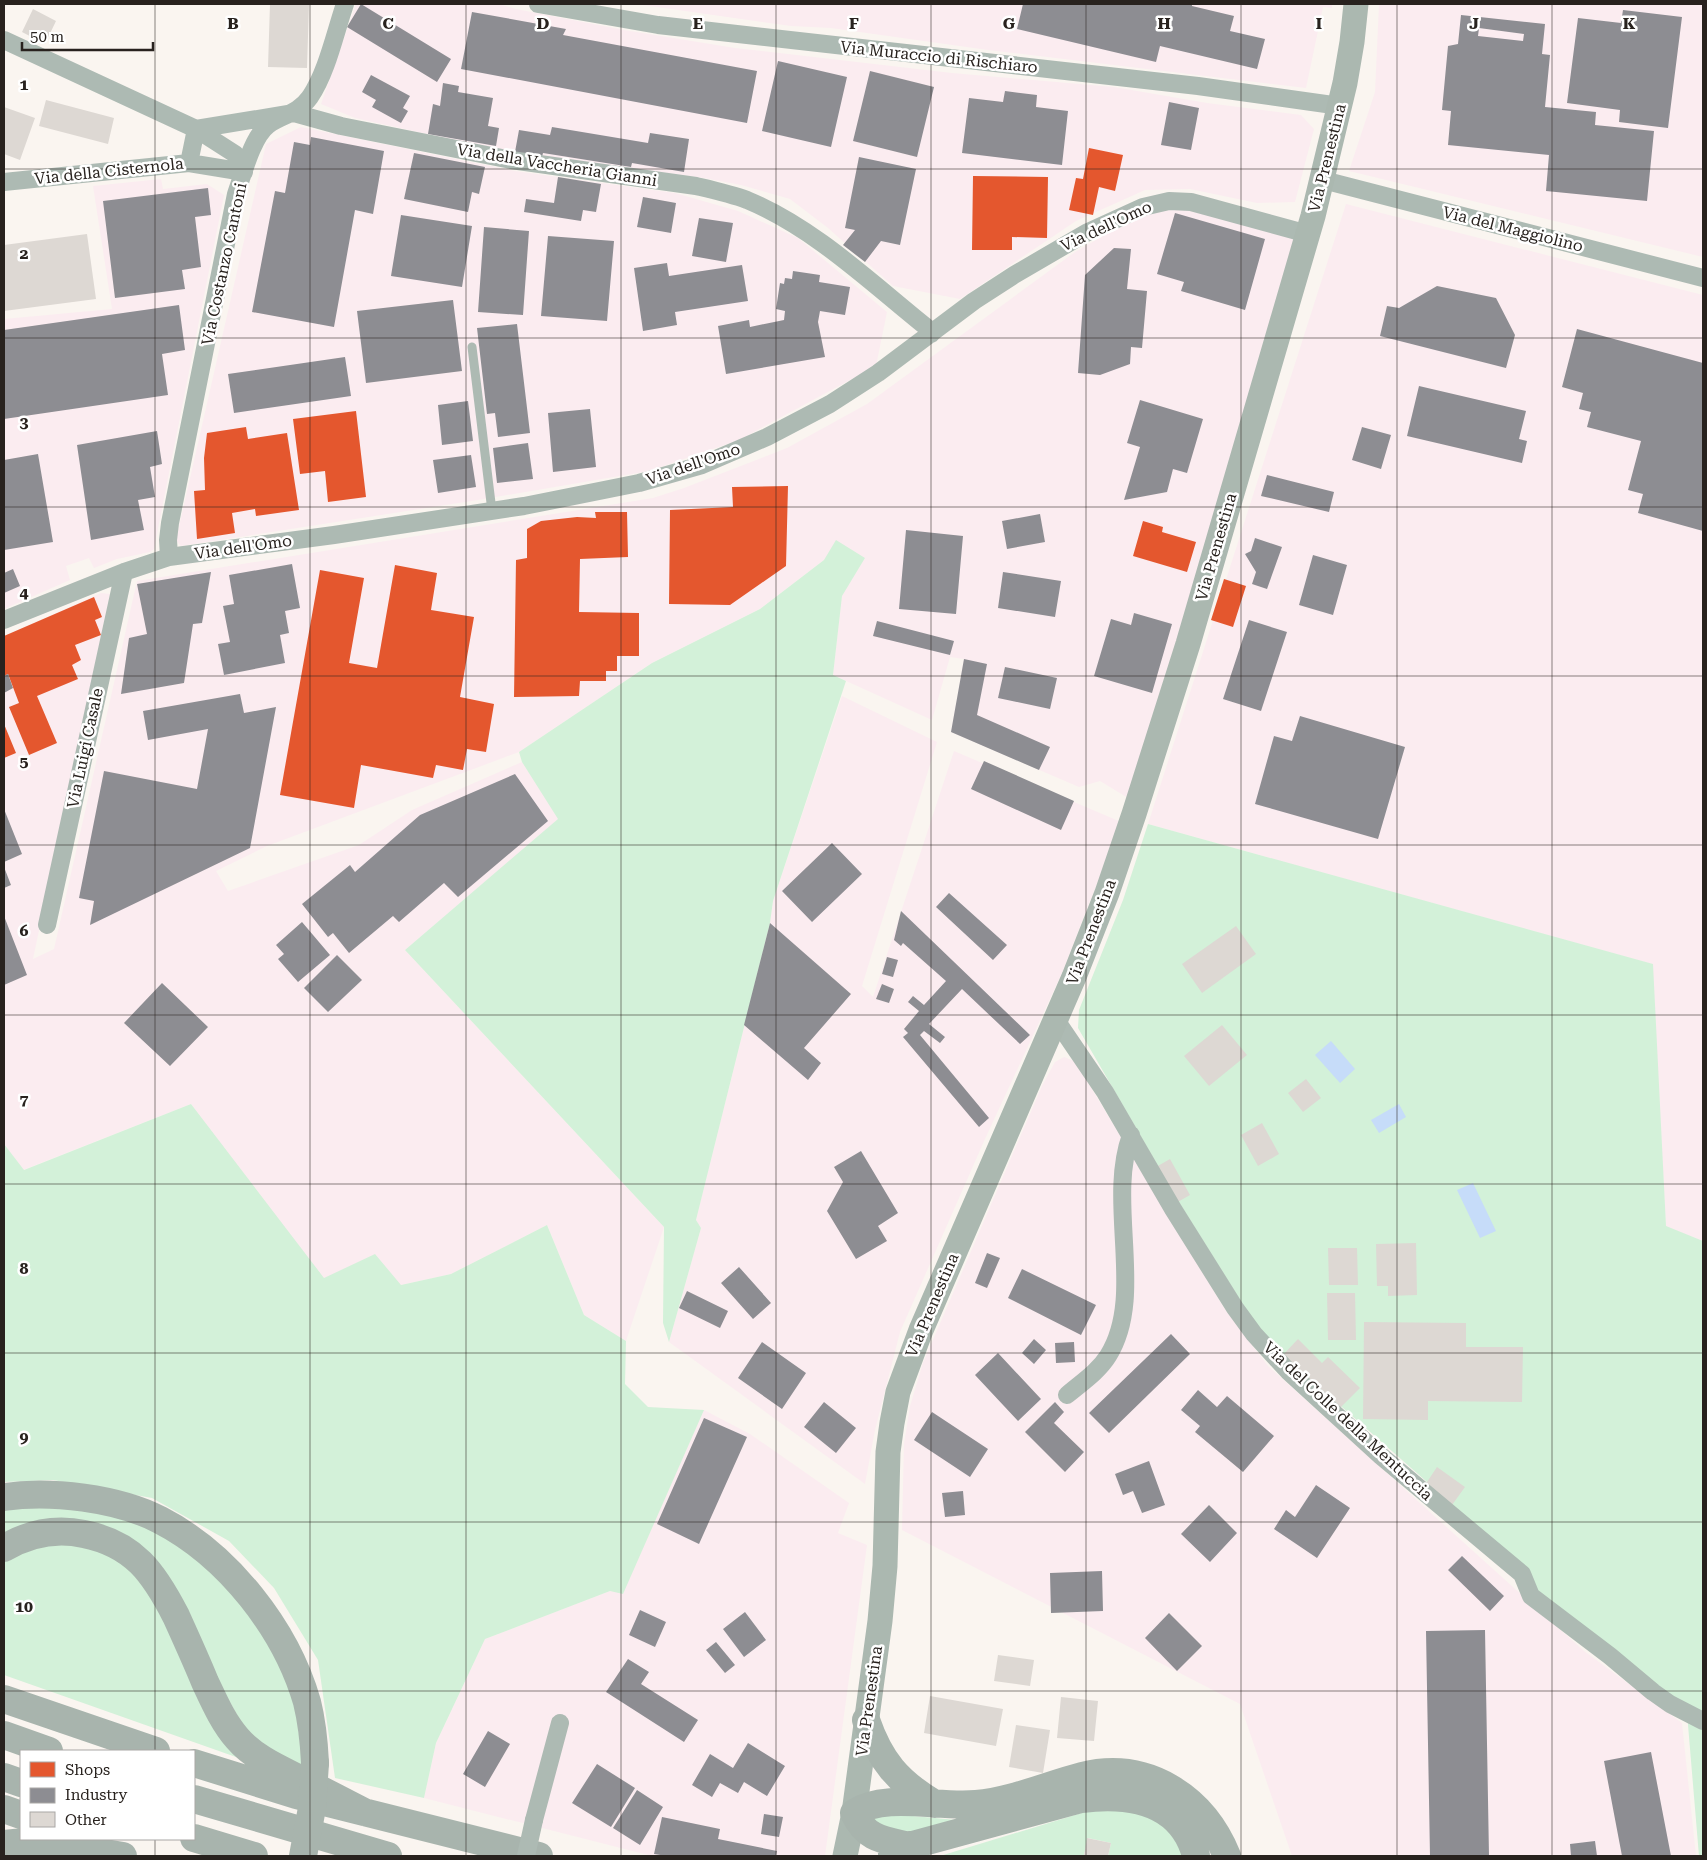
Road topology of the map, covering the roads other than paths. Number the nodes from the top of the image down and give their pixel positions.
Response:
1 (345, 4) edge
2 (538, 4) edge
3 (1356, 4) edge
4 (4, 40) edge
5 (1340, 106) junction
6 (294, 113) junction
7 (196, 129) junction
8 (189, 163) junction
9 (244, 172) junction
10 (1323, 180) junction
11 (4, 182) edge
12 (1308, 234) junction
13 (1703, 278) edge
14 (930, 334) junction
15 (472, 347) dead end
16 (492, 511) junction
17 (169, 557) junction
18 (124, 572) junction
19 (4, 620) edge
20 (47, 925) dead end
21 (1056, 1020) junction
22 (1131, 1135) junction
23 (1066, 1395) dead end
24 (4, 1497) edge
25 (4, 1548) edge
26 (4, 1699) edge
27 (866, 1720) junction
28 (1703, 1721) edge
29 (560, 1724) dead end
30 (4, 1735) edge
31 (46, 1750) edge
32 (153, 1750) edge
33 (195, 1763) edge
34 (4, 1777) edge
35 (20, 1783) edge
36 (195, 1799) edge
37 (934, 1804) junction
38 (4, 1809) edge
39 (364, 1812) junction
40 (854, 1813) junction
41 (20, 1815) edge
42 (195, 1838) edge
43 (87, 1840) edge
44 (4, 1844) edge
45 (897, 1851) edge
46 (122, 1856) edge
47 (131, 1856) edge
48 (254, 1856) edge
49 (303, 1856) edge
50 (388, 1856) edge
51 (526, 1856) edge
52 (538, 1856) edge
53 (845, 1856) edge
54 (1196, 1856) edge
55 (1227, 1856) edge

1 - 6 street, Via Costanzo Cantoni
2 - 5 street, Via Muraccio di Rischiaro
3 - 5 main road, Via Prenestina
4 - 7 street
5 - 10 main road, Via Prenestina
6 - 7 street, Via della Vaccheria Gianni
6 - 9 street, Via Costanzo Cantoni
6 - 14 street, Via della Vaccheria Gianni
7 - 8 street
7 - 9 street
8 - 9 street, Via della Cisternola
8 - 11 street, Via della Cisternola
9 - 17 street, Via Costanzo Cantoni
10 - 12 main road, Via Prenestina
10 - 13 street, Via del Maggiolino
12 - 14 street, Via dell'Omo
12 - 21 main road, Via Prenestina
14 - 16 street, Via dell'Omo
15 - 16 lane
16 - 17 street, Via dell'Omo
17 - 18 street, Via dell'Omo
18 - 19 street, Via dell'Omo
18 - 20 street, Via Luigi Casale
21 - 22 street, Via del Colle della Mentuccia
21 - 27 main road, Via Prenestina
22 - 23 street
22 - 28 street, Via del Colle della Mentuccia
24 - 49 highway, bridge
25 - 39 highway
26 - 32 highway
27 - 37 highway
27 - 40 main road, Via Prenestina
29 - 51 street, bridge
30 - 31 highway
33 - 39 highway
34 - 35 highway
36 - 50 highway
37 - 40 highway
37 - 55 highway
38 - 41 highway
39 - 52 highway
40 - 45 highway
40 - 53 main road, Via Prenestina
42 - 48 highway
43 - 47 highway
44 - 46 highway
45 - 54 highway

